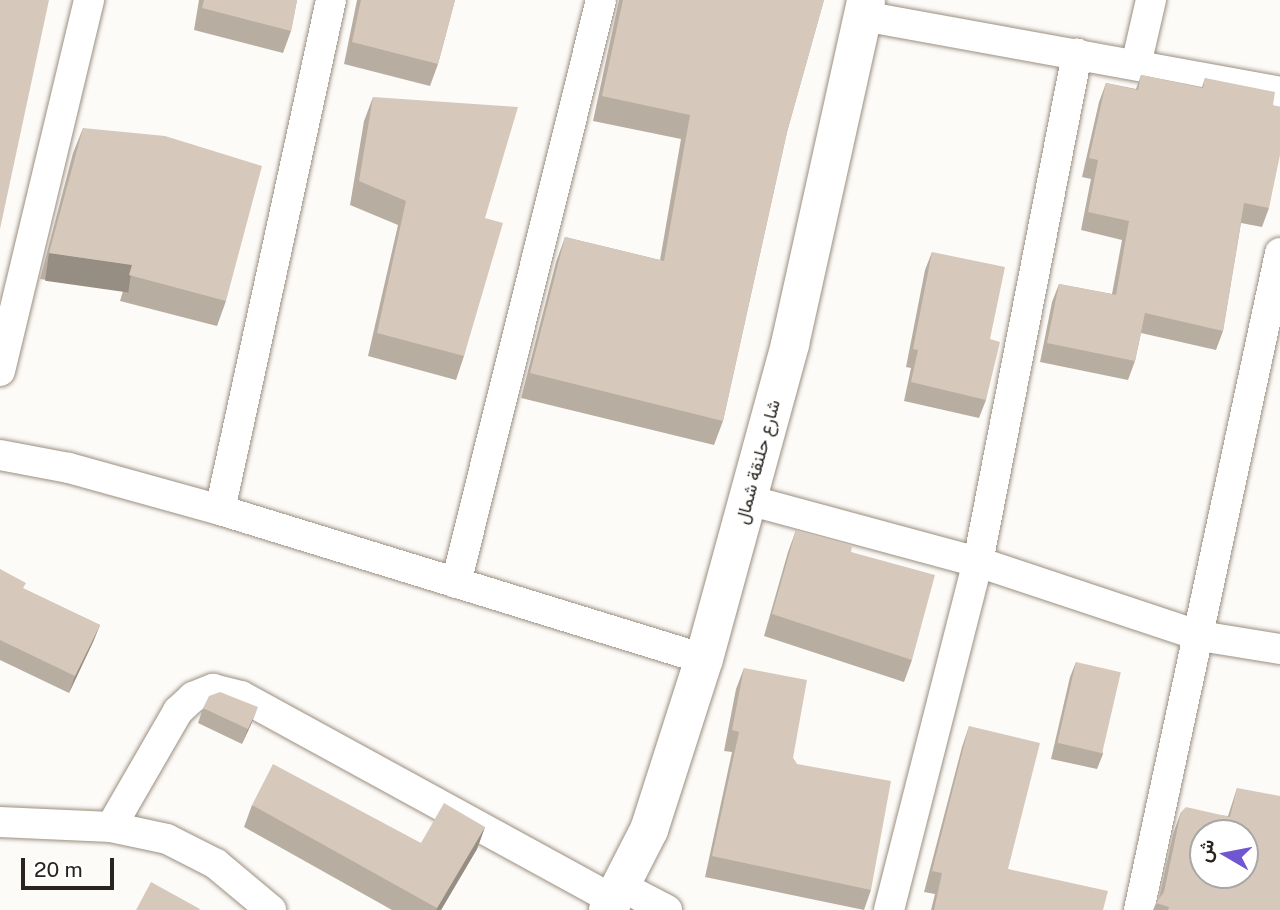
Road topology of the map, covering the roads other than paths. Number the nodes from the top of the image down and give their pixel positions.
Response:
1 (89, 0) edge
2 (331, 0) edge
3 (601, 0) edge
4 (1151, 0) edge
5 (864, 8) edge
6 (1077, 54) junction
7 (1136, 65) junction
8 (1280, 92) edge
9 (1280, 253) edge
10 (0, 372) edge
11 (0, 454) edge
12 (747, 500) junction
13 (220, 510) junction
14 (978, 562) junction
15 (456, 583) junction
16 (1200, 636) junction
17 (1280, 649) edge
18 (704, 659) junction
19 (0, 822) edge
20 (111, 827) junction
21 (614, 899) edge
22 (271, 910) edge
23 (667, 910) edge
24 (889, 910) edge
25 (1139, 910) edge

1 - 10 street
2 - 13 street
3 - 15 street
4 - 7 street
5 - 6 street
5 - 12 street, شارع حلنقة شمال
6 - 7 street
6 - 14 street
7 - 8 street
9 - 16 street
11 - 13 street
12 - 14 street
12 - 18 street, شارع حلنقة شمال
13 - 15 street
14 - 16 street
14 - 24 street
15 - 18 street
16 - 17 street
16 - 25 street
18 - 21 street, شارع حلنقة شمال
19 - 20 street
20 - 21 street
20 - 22 street
21 - 23 street

